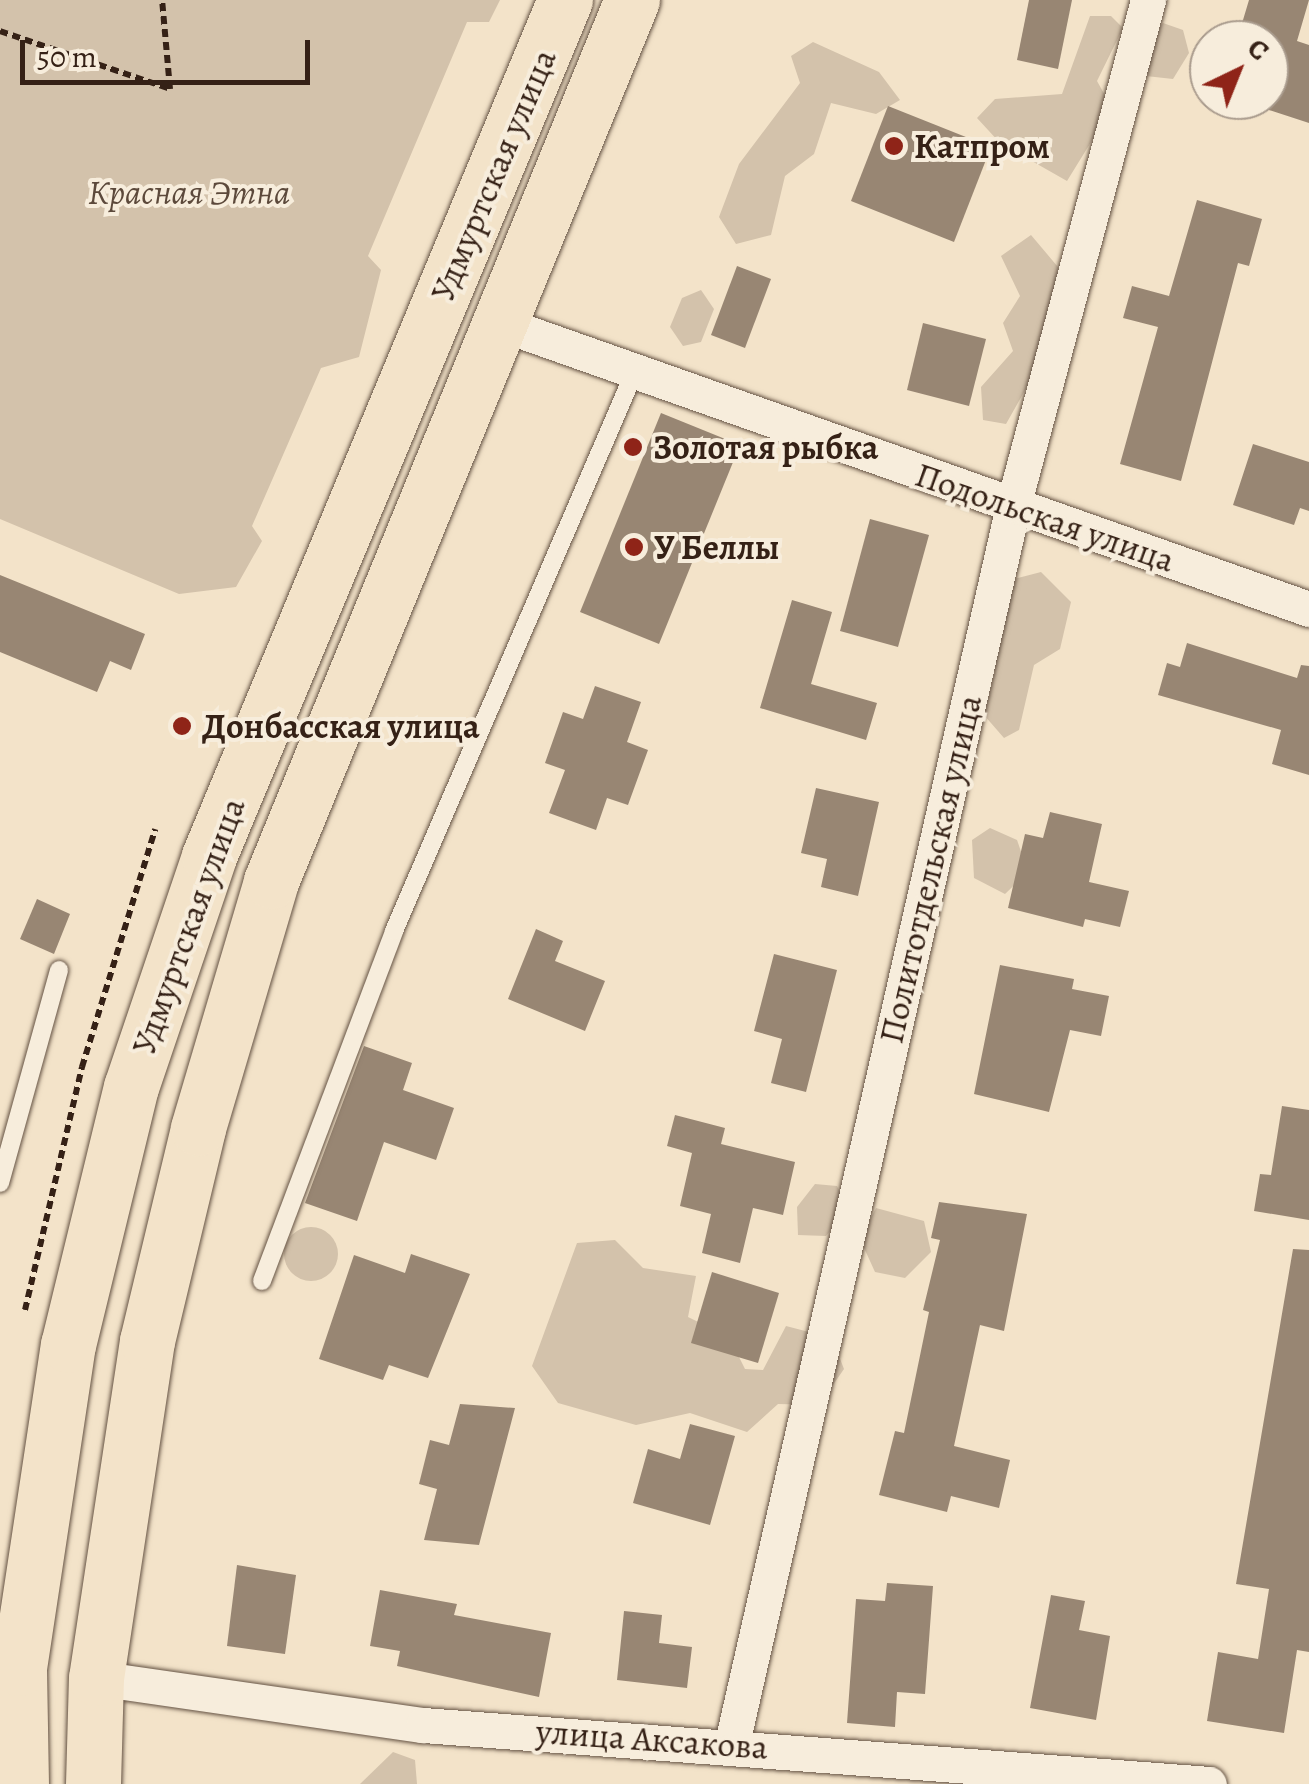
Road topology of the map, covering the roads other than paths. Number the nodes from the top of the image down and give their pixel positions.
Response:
1 (566, 0) edge
2 (632, 0) edge
3 (1148, 0) edge
4 (499, 323) junction
5 (635, 372) junction
6 (1012, 506) junction
7 (1309, 608) edge
8 (59, 970) dead end
9 (0, 1183) edge
10 (262, 1281) dead end
11 (19, 1668) junction
12 (96, 1678) junction
13 (732, 1742) junction
14 (916, 1771) edge
15 (21, 1784) edge
16 (93, 1784) edge
17 (1209, 1784) edge

1 - 11 main road, Удмуртская улица
2 - 4 main road, Удмуртская улица
3 - 6 street, Политотдельская улица
4 - 5 street, Подольская улица
4 - 12 main road, Удмуртская улица
5 - 6 street, Подольская улица
5 - 10 lane
6 - 7 street, Подольская улица
6 - 13 street, Политотдельская улица
8 - 9 lane
11 - 12 main road
11 - 15 main road, Удмуртская улица
12 - 13 street, улица Аксакова
12 - 16 main road, Удмуртская улица
13 - 14 street, улица Аксакова
14 - 17 street, улица Аксакова

